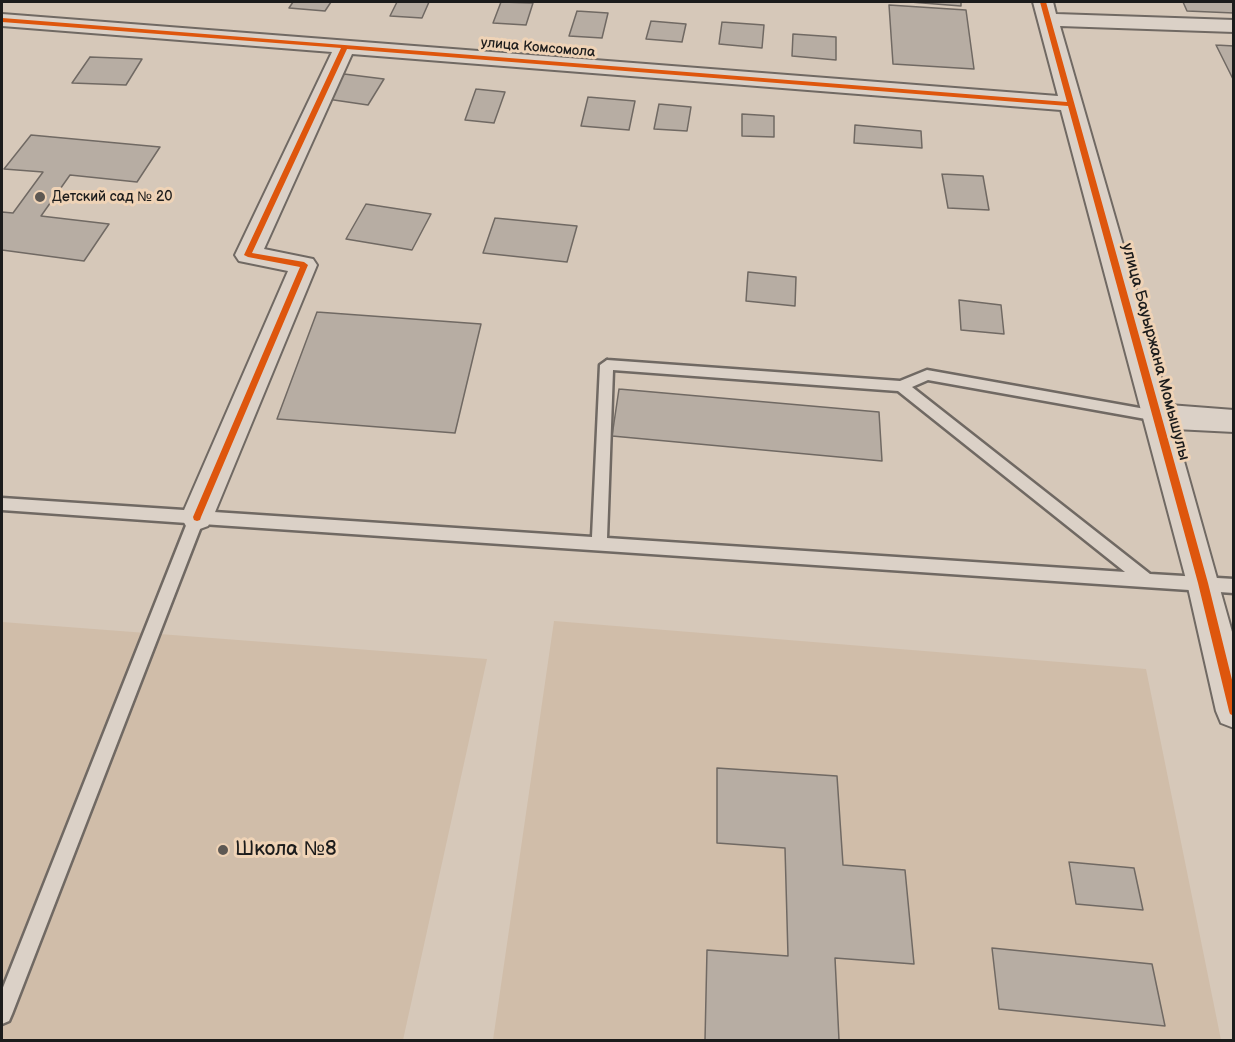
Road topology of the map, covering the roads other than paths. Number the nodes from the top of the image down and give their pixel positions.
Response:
1 (20, 2) edge
2 (1046, 11) edge
3 (3, 21) edge
4 (1233, 26) edge
5 (345, 46) junction
6 (1072, 104) junction
7 (901, 386) junction
8 (1157, 416) junction
9 (1233, 421) edge
10 (2, 504) edge
11 (197, 517) junction
12 (599, 543) junction
13 (1144, 579) junction
14 (1203, 583) junction
15 (1233, 586) edge
16 (1233, 711) edge
17 (2, 1014) edge

1 - 3 street
2 - 4 street
2 - 6 street, улица Бауыржана Момышулы
3 - 5 street, улица Комсомола
5 - 6 street, улица Комсомола
5 - 11 street
6 - 8 street, улица Бауыржана Момышулы
7 - 8 lane
7 - 12 lane
7 - 13 lane
8 - 9 street
8 - 14 street, улица Бауыржана Момышулы
10 - 11 lane
11 - 12 lane
11 - 17 lane
12 - 13 lane
13 - 14 lane
14 - 15 lane
14 - 16 street, улица Бауыржана Момышулы

